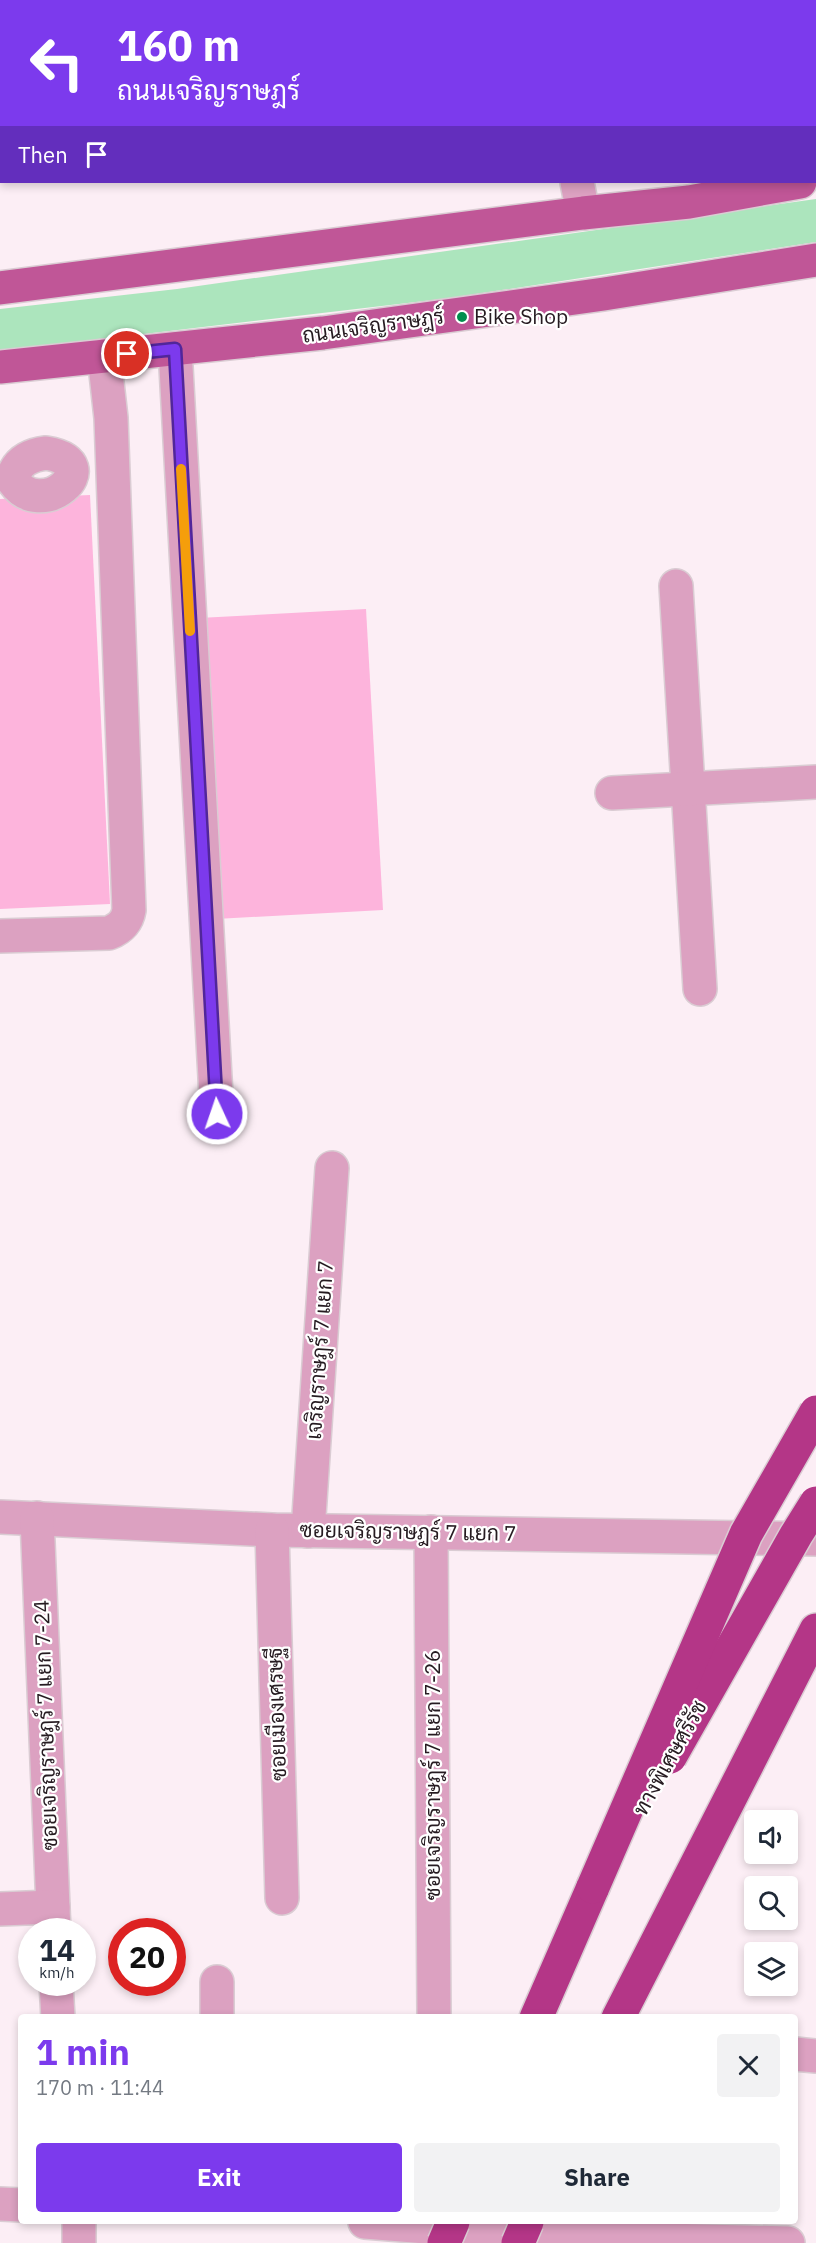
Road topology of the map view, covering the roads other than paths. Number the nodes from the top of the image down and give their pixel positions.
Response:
1 (577, 183) edge
2 (793, 183) edge
3 (583, 213) junction
4 (816, 260) edge
5 (0, 288) edge
6 (175, 349) junction
7 (104, 356) junction
8 (0, 367) edge
9 (113, 473) junction
10 (6, 480) edge
11 (676, 586) dead end
12 (816, 782) edge
13 (688, 788) junction
14 (612, 793) dead end
15 (0, 936) edge
16 (700, 989) dead end
17 (217, 1114) dead end
18 (332, 1168) dead end
19 (816, 1412) edge
20 (816, 1503) edge
21 (0, 1517) edge
22 (37, 1518) junction
23 (272, 1530) junction
24 (308, 1531) junction
25 (431, 1532) junction
26 (816, 1539) edge
27 (816, 1630) edge
28 (593, 1887) junction
29 (282, 1898) dead end
30 (0, 1909) edge
31 (49, 1918) edge
32 (54, 1918) edge
33 (217, 1982) dead end
34 (57, 1996) edge
35 (58, 2014) edge
36 (217, 2014) edge
37 (434, 2014) edge
38 (538, 2014) edge
39 (620, 2014) edge
40 (798, 2054) edge
41 (816, 2056) edge
42 (0, 2204) edge
43 (18, 2205) edge
44 (79, 2224) edge
45 (389, 2224) edge
46 (452, 2224) edge
47 (535, 2236) edge
48 (746, 2242) edge
49 (79, 2243) edge
50 (444, 2243) edge
51 (788, 2243) edge

1 - 3 street
2 - 3 main road
3 - 5 main road
4 - 6 main road, ถนนเจริญราษฎร์
6 - 7 main road, ถนนเจริญราษฎร์
6 - 17 street
7 - 8 main road, ถนนเจริญราษฎร์
7 - 9 street
9 - 10 street
9 - 15 street
11 - 13 street
12 - 13 street
13 - 14 street
13 - 16 street
18 - 24 street, เจริญราษฎร์ 7 แยก 7
19 - 28 highway, bridge
20 - 28 highway, ทางพิเศษศรีรัช, bridge
21 - 22 street, ซอยเจริญราษฎร์ 7 แยก 7
22 - 23 street, ซอยเจริญราษฎร์ 7 แยก 7
22 - 32 street, ซอยเจริญราษฎร์ 7 แยก 7-24
23 - 24 street, ซอยเจริญราษฎร์ 7 แยก 7
23 - 29 street, ซอยเมืองเศรษฐี
24 - 25 street, ซอยเจริญราษฎร์ 7 แยก 7
25 - 26 street, ซอยเจริญราษฎร์ 7 แยก 7
25 - 37 street, ซอยเจริญราษฎร์ 7 แยก 7-26
27 - 39 highway
28 - 38 highway, ทางพิเศษศรีรัช
30 - 31 street
33 - 36 street
34 - 35 street
40 - 41 street
42 - 43 street
44 - 49 street
45 - 47 street
46 - 50 highway, bridge
47 - 48 street
48 - 51 street

